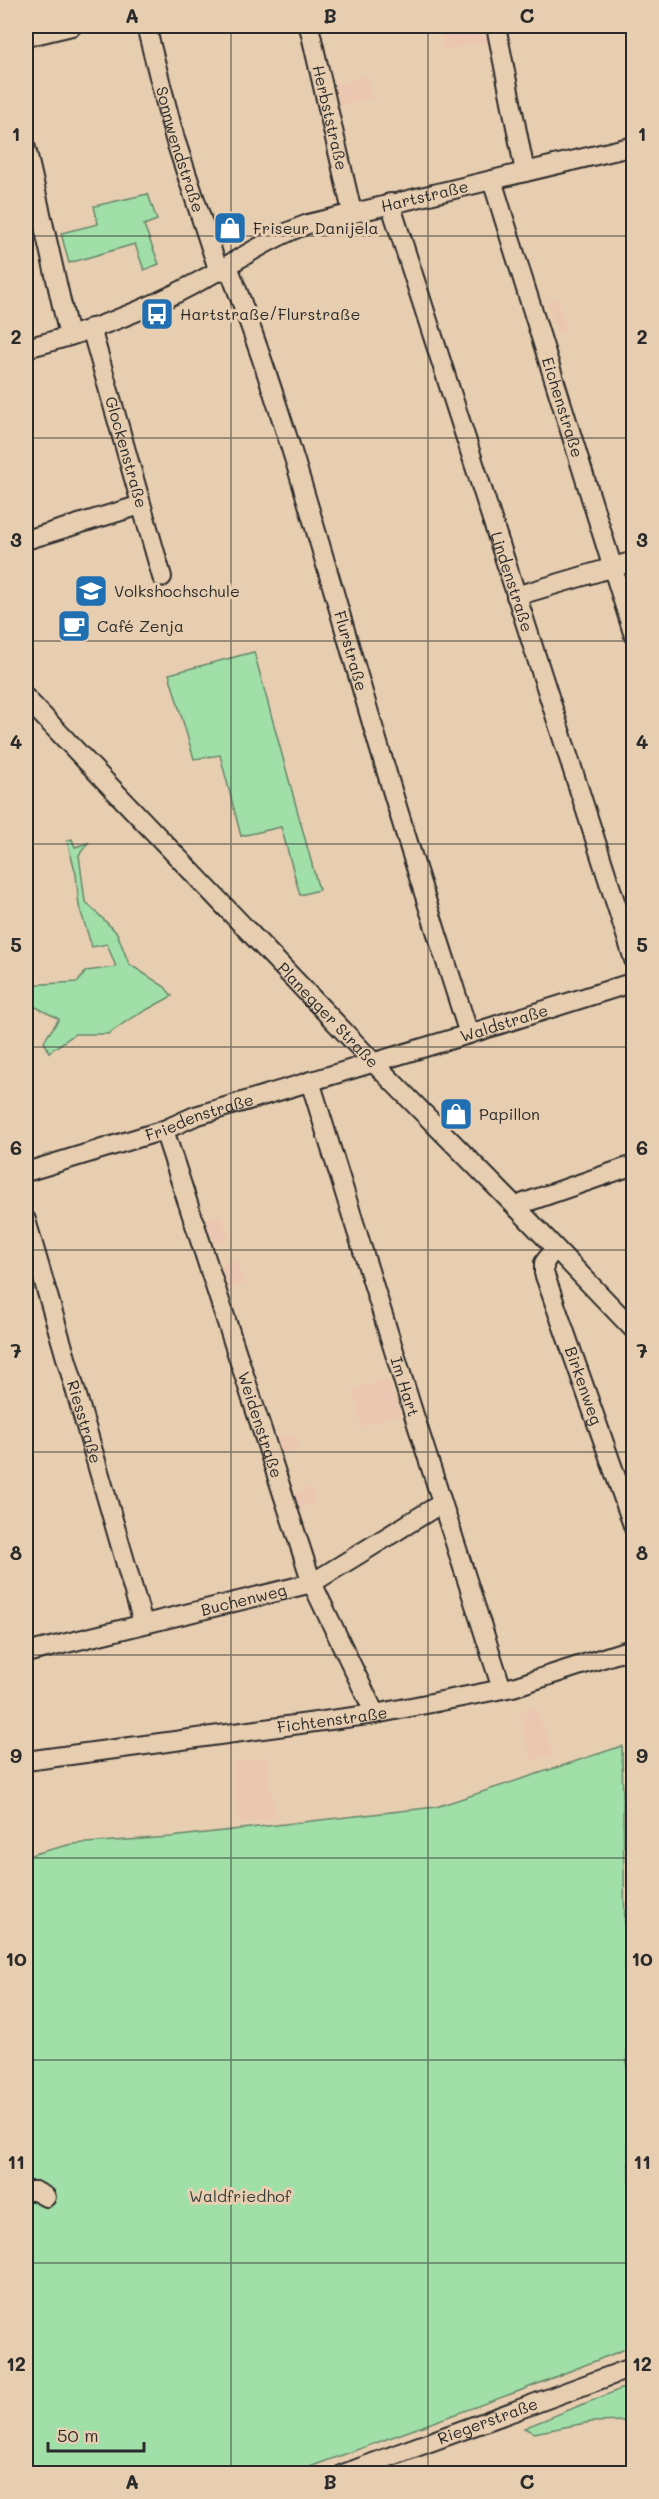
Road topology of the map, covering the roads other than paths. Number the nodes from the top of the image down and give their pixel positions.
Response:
1 (72, 26) edge
2 (146, 26) edge
3 (309, 26) edge
4 (496, 26) edge
5 (26, 37) edge
6 (633, 146) edge
7 (26, 148) edge
8 (525, 172) junction
9 (492, 180) junction
10 (390, 203) junction
11 (352, 212) junction
12 (223, 269) junction
13 (91, 328) junction
14 (69, 336) junction
15 (26, 348) edge
16 (141, 506) junction
17 (26, 540) edge
18 (633, 561) edge
19 (612, 568) junction
20 (162, 577) dead end
21 (516, 596) junction
22 (633, 636) edge
23 (26, 698) edge
24 (633, 960) edge
25 (633, 982) edge
26 (469, 1035) junction
27 (374, 1063) junction
28 (310, 1081) junction
29 (164, 1130) junction
30 (633, 1165) edge
31 (26, 1172) edge
32 (518, 1208) junction
33 (26, 1220) edge
34 (555, 1248) junction
35 (633, 1330) edge
36 (442, 1503) junction
37 (633, 1528) edge
38 (312, 1583) junction
39 (143, 1623) junction
40 (633, 1648) edge
41 (26, 1653) edge
42 (502, 1689) junction
43 (375, 1714) junction
44 (26, 1761) edge
45 (26, 2192) edge
46 (46, 2197) dead end
47 (633, 2367) edge
48 (343, 2474) edge

1 - 5 street
2 - 12 street, Sonnwendstraße
3 - 11 street, Herbststraße
4 - 8 street
6 - 8 street, Hartstraße
7 - 14 street
8 - 9 street, Hartstraße
9 - 10 street, Hartstraße
9 - 19 street, Eichenstraße
10 - 11 street, Hartstraße
10 - 21 street, Lindenstraße
11 - 12 street, Hartstraße
12 - 13 street, Hartstraße
12 - 26 street, Flurstraße
13 - 14 street, Hartstraße
13 - 16 street, Glockenstraße
14 - 15 street, Hartstraße
16 - 17 street
16 - 20 street, Glockenstraße
18 - 19 street
19 - 21 street
19 - 22 street, Eichenstraße
21 - 24 street, Lindenstraße
23 - 27 street, Planegger Straße
25 - 26 street, Waldstraße
26 - 27 street, Waldstraße
27 - 28 street, Friedenstraße
27 - 32 street, Planegger Straße
28 - 29 street, Friedenstraße
28 - 36 street, Im Hart
29 - 31 street, Friedenstraße
29 - 38 street, Weidenstraße
30 - 32 street
32 - 34 street, Planegger Straße
33 - 39 street, Riesstraße
34 - 35 street, Planegger Straße
34 - 37 street, Birkenweg
36 - 38 street, Buchenweg
36 - 42 street, Im Hart
38 - 39 street, Buchenweg
38 - 43 street, Weidenstraße
39 - 41 street, Buchenweg
40 - 42 street, Fichtenstraße
42 - 43 street, Fichtenstraße
43 - 44 street, Fichtenstraße
45 - 46 street
47 - 48 street, Riegerstraße

